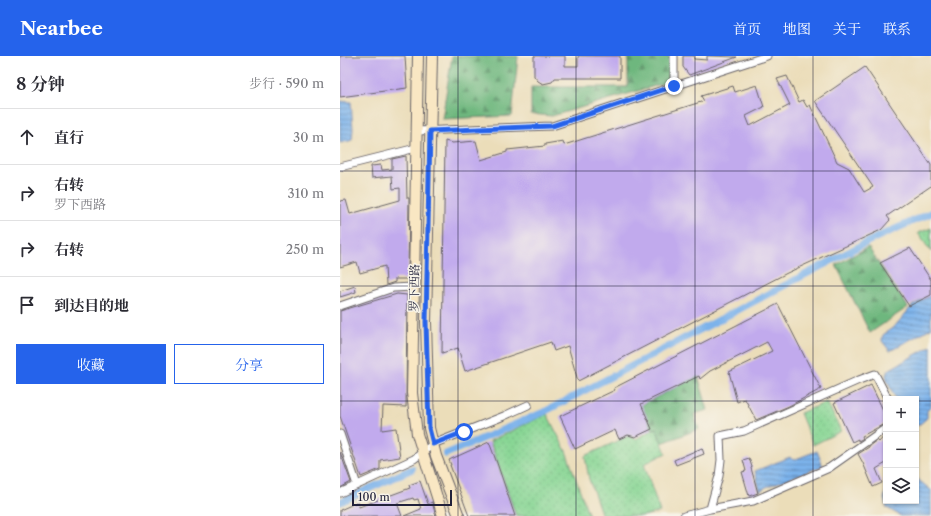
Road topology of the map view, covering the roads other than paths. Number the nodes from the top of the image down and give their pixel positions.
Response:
1 (414, 56) edge
2 (418, 56) edge
3 (432, 56) edge
4 (436, 56) edge
5 (674, 56) edge
6 (767, 56) edge
7 (431, 70) junction
8 (418, 71) junction
9 (674, 86) junction
10 (417, 131) junction
11 (430, 131) junction
12 (416, 148) junction
13 (340, 167) edge
14 (413, 287) junction
15 (340, 306) edge
16 (886, 396) edge
17 (528, 405) dead end
18 (883, 430) edge
19 (340, 434) edge
20 (433, 444) junction
21 (422, 452) junction
22 (357, 485) junction
23 (340, 493) edge
24 (710, 509) junction
25 (443, 516) edge
26 (459, 516) edge
27 (684, 516) edge

1 - 8 street
2 - 8 main road, 罗下西路
3 - 7 main road, 罗下西路
4 - 7 street
5 - 9 street
6 - 9 street
7 - 11 main road, 罗下西路
8 - 10 main road, 罗下西路
9 - 11 street
10 - 11 street
10 - 12 main road, 罗下西路
11 - 20 main road, 罗下西路
12 - 13 street
12 - 14 main road, 罗下西路
14 - 15 street
14 - 21 main road, 罗下西路
16 - 24 street
17 - 20 street
18 - 24 street
19 - 22 street
20 - 21 street
20 - 26 main road, 罗下西路
21 - 22 street
21 - 25 main road, 罗下西路
22 - 23 street
24 - 27 street

